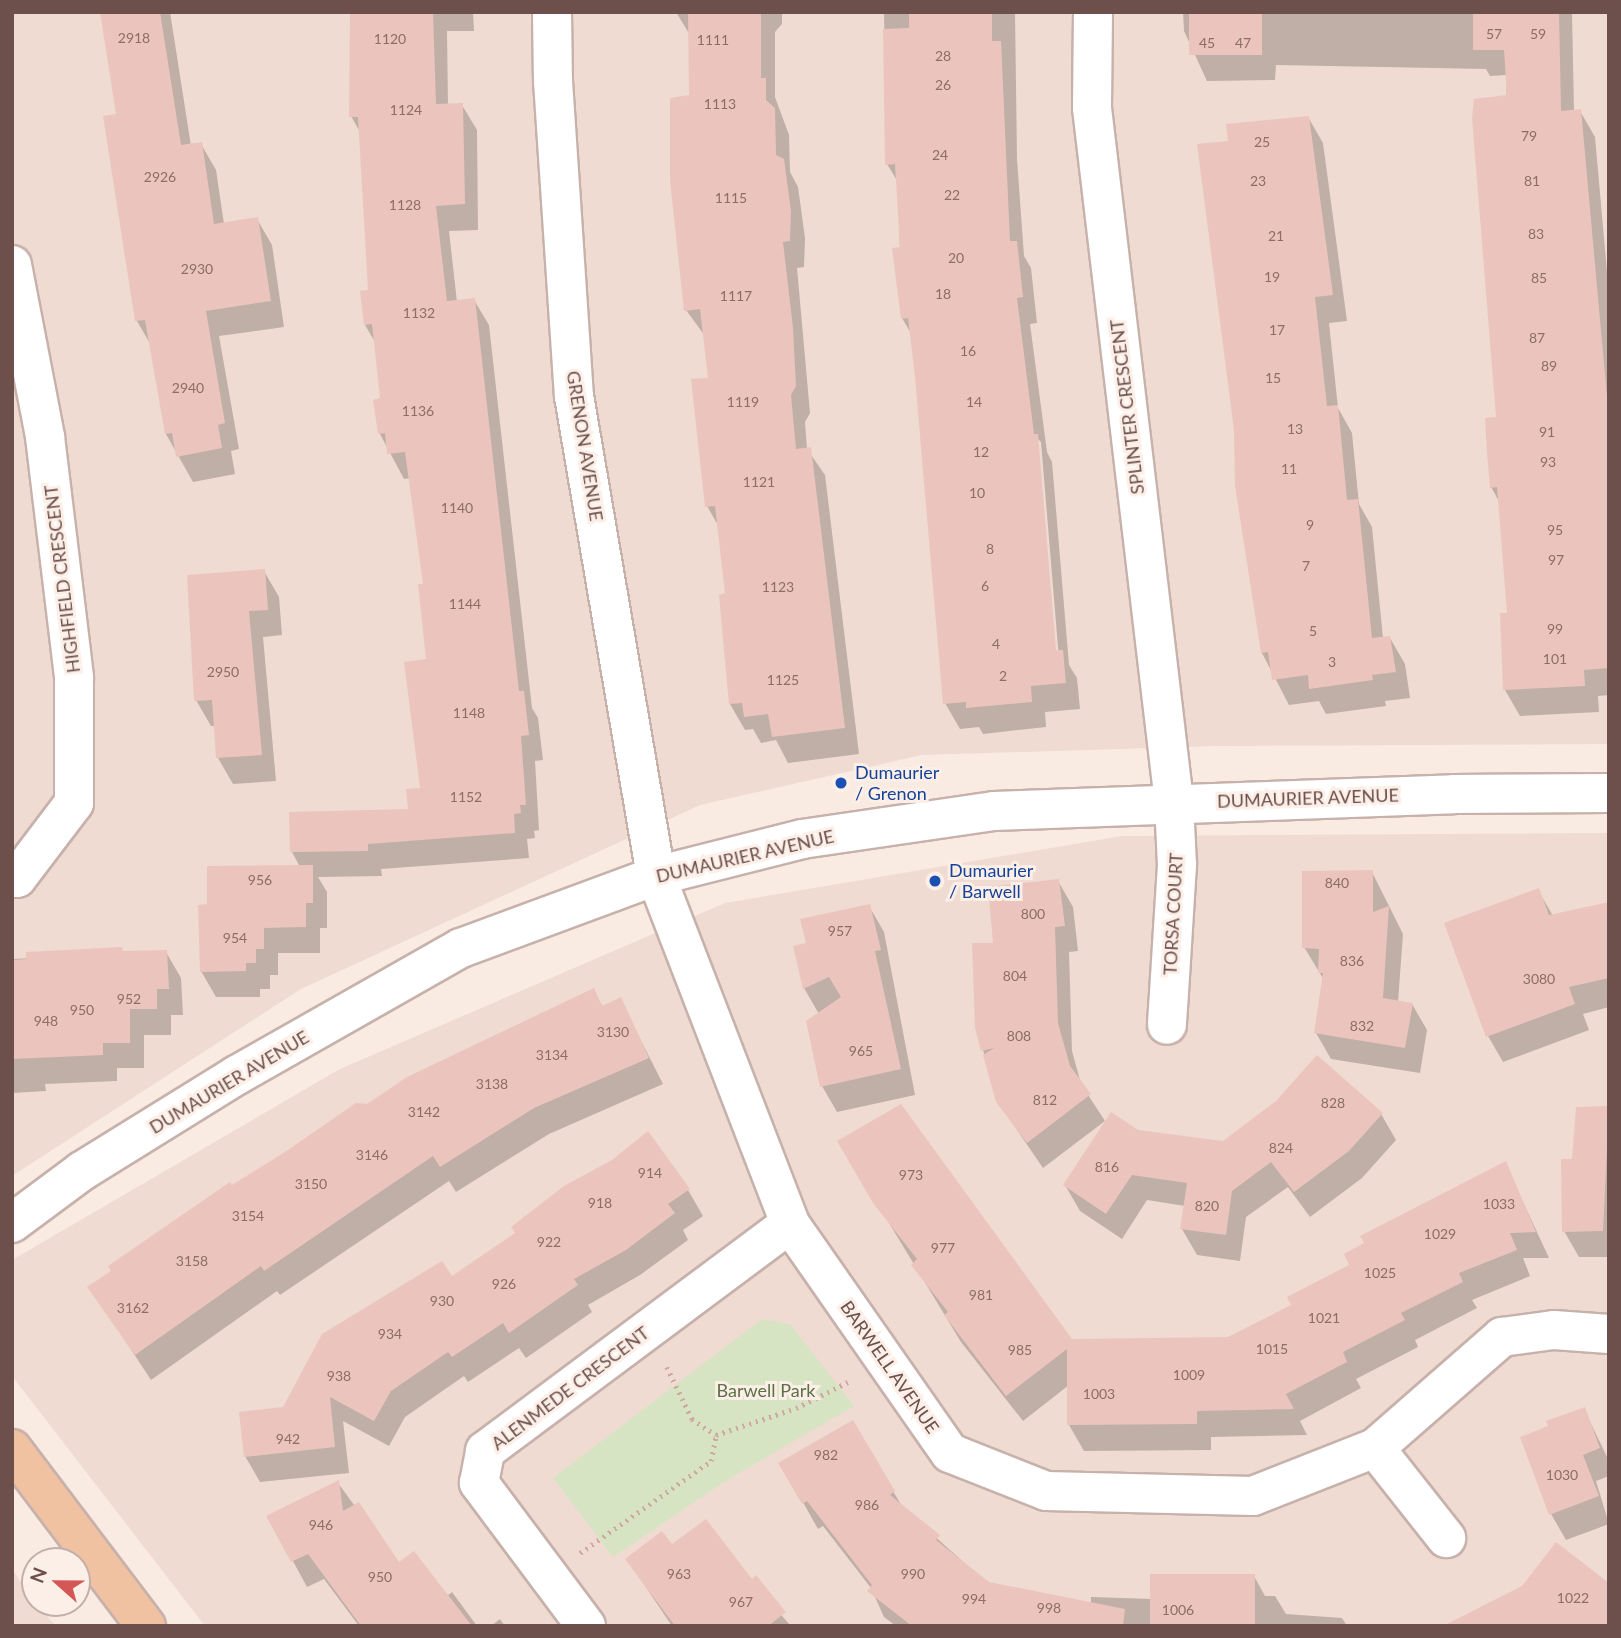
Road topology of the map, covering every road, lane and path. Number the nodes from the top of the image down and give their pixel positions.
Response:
1 (552, 12) edge
2 (1093, 12) edge
3 (12, 265) edge
4 (1609, 793) edge
5 (1174, 802) junction
6 (656, 876) junction
7 (15, 878) edge
8 (1167, 1025) dead end
9 (12, 1223) edge
10 (790, 1224) junction
11 (646, 1331) junction
12 (1609, 1334) edge
13 (883, 1358) junction
14 (716, 1435) junction
15 (1376, 1448) junction
16 (12, 1449) edge
17 (1446, 1538) dead end
18 (547, 1574) junction
19 (146, 1626) edge
20 (586, 1626) edge

1 - 6 street, GRENON AVENUE
2 - 5 street, SPLINTER CRESCENT
3 - 7 street, HIGHFIELD CRESCENT
4 - 5 street, DUMAURIER AVENUE
5 - 6 street, DUMAURIER AVENUE
5 - 8 street, TORSA COURT
6 - 9 street, DUMAURIER AVENUE
6 - 10 street, BARWELL AVENUE
10 - 11 street, ALENMEDE CRESCENT
10 - 13 street, BARWELL AVENUE
11 - 14 path
11 - 18 street, ALENMEDE CRESCENT
12 - 15 street, BARWELL AVENUE
13 - 14 path
13 - 15 street, BARWELL AVENUE
14 - 18 path
15 - 17 street
16 - 19 main road
18 - 20 street, ALENMEDE CRESCENT

